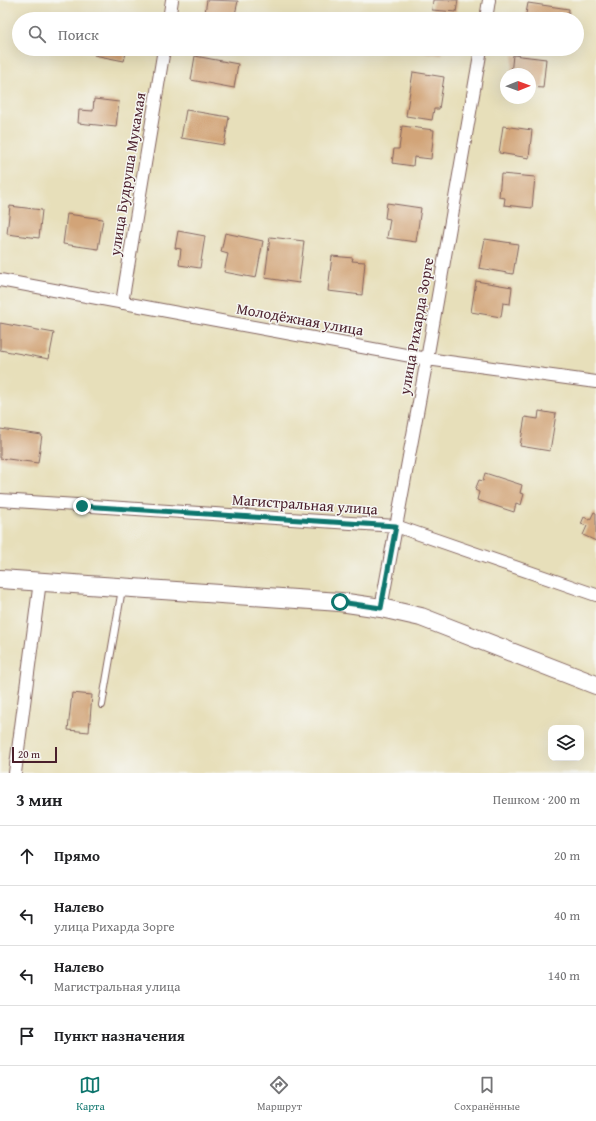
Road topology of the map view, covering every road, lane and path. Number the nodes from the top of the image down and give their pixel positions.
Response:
1 (172, 0) edge
2 (489, 0) edge
3 (170, 12) edge
4 (487, 12) edge
5 (163, 56) edge
6 (480, 56) edge
7 (0, 280) edge
8 (122, 303) junction
9 (427, 359) junction
10 (596, 382) edge
11 (0, 500) edge
12 (396, 526) junction
13 (0, 578) edge
14 (40, 581) junction
15 (122, 587) junction
16 (596, 595) edge
17 (381, 608) junction
18 (596, 685) edge
19 (102, 705) dead end
20 (15, 773) edge

1 - 3 street
2 - 4 street
5 - 8 street, улица Будруша Мукамая
6 - 9 street, улица Рихарда Зорге
7 - 8 street, Молодёжная улица
8 - 9 street, Молодёжная улица
9 - 10 street, Молодёжная улица
9 - 12 street, улица Рихарда Зорге
11 - 12 street, Магистральная улица
12 - 16 street, Магистральная улица
12 - 17 street, улица Рихарда Зорге
13 - 14 main road
14 - 15 main road
14 - 20 street
15 - 17 main road
15 - 19 lane
17 - 18 main road

